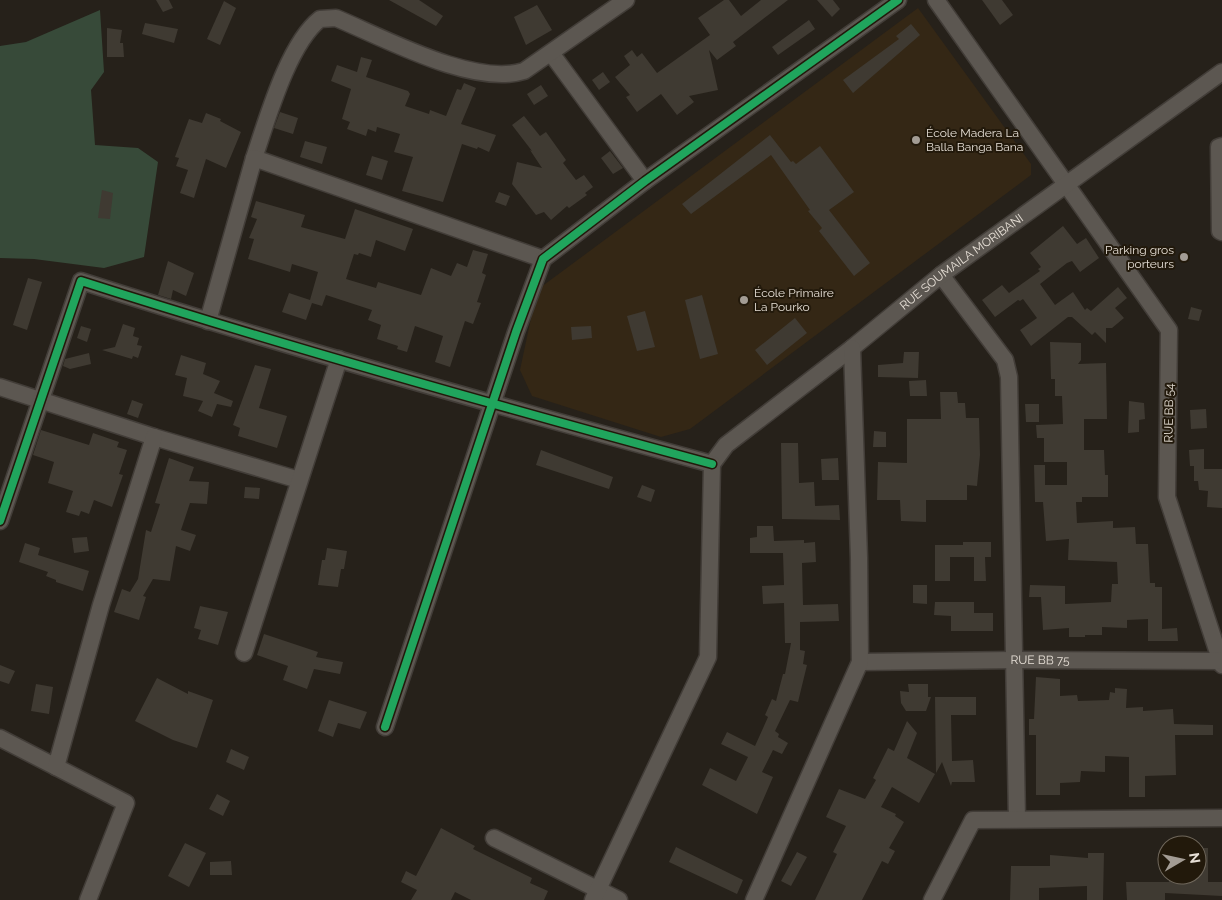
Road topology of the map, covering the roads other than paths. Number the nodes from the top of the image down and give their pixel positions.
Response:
1 (626, 0) edge
2 (898, 0) edge
3 (936, 0) edge
4 (551, 53) junction
5 (1222, 72) edge
6 (1222, 146) edge
7 (254, 158) junction
8 (645, 180) junction
9 (1067, 184) junction
10 (1222, 232) edge
11 (543, 259) junction
12 (941, 276) junction
13 (208, 321) junction
14 (852, 348) junction
15 (339, 359) junction
16 (0, 387) edge
17 (39, 400) junction
18 (492, 404) junction
19 (154, 437) junction
20 (712, 464) junction
21 (299, 480) junction
22 (0, 521) edge
23 (244, 653) dead end
24 (1014, 660) junction
25 (860, 662) junction
26 (1221, 663) edge
27 (385, 727) dead end
28 (0, 738) edge
29 (56, 766) junction
30 (1222, 818) edge
31 (1017, 820) junction
32 (494, 838) dead end
33 (595, 895) edge
34 (88, 900) edge
35 (620, 900) edge
36 (754, 900) edge
37 (932, 900) edge

1 - 4 street
2 - 8 street
3 - 9 street, RUE BB 54
4 - 7 street
4 - 8 street
5 - 9 street, RUE SOUMAILA MORIBANI
6 - 10 street
7 - 11 street
7 - 13 street
8 - 11 street
9 - 12 street, RUE SOUMAILA MORIBANI
9 - 26 street, RUE BB 54
11 - 18 street
12 - 14 street, RUE SOUMAILA MORIBANI
12 - 24 street
13 - 15 street
13 - 17 street
14 - 20 street, RUE SOUMAILA MORIBANI
14 - 25 street
15 - 18 street
15 - 21 street
16 - 17 street
17 - 19 street
17 - 22 street
18 - 20 street
18 - 27 street
19 - 21 street
19 - 29 street
20 - 33 street
21 - 23 street
24 - 25 street, RUE BB 75
24 - 26 street, RUE BB 75
24 - 31 street
25 - 36 street
28 - 29 street
29 - 34 street
30 - 31 street
31 - 37 street
32 - 33 street
33 - 35 street

